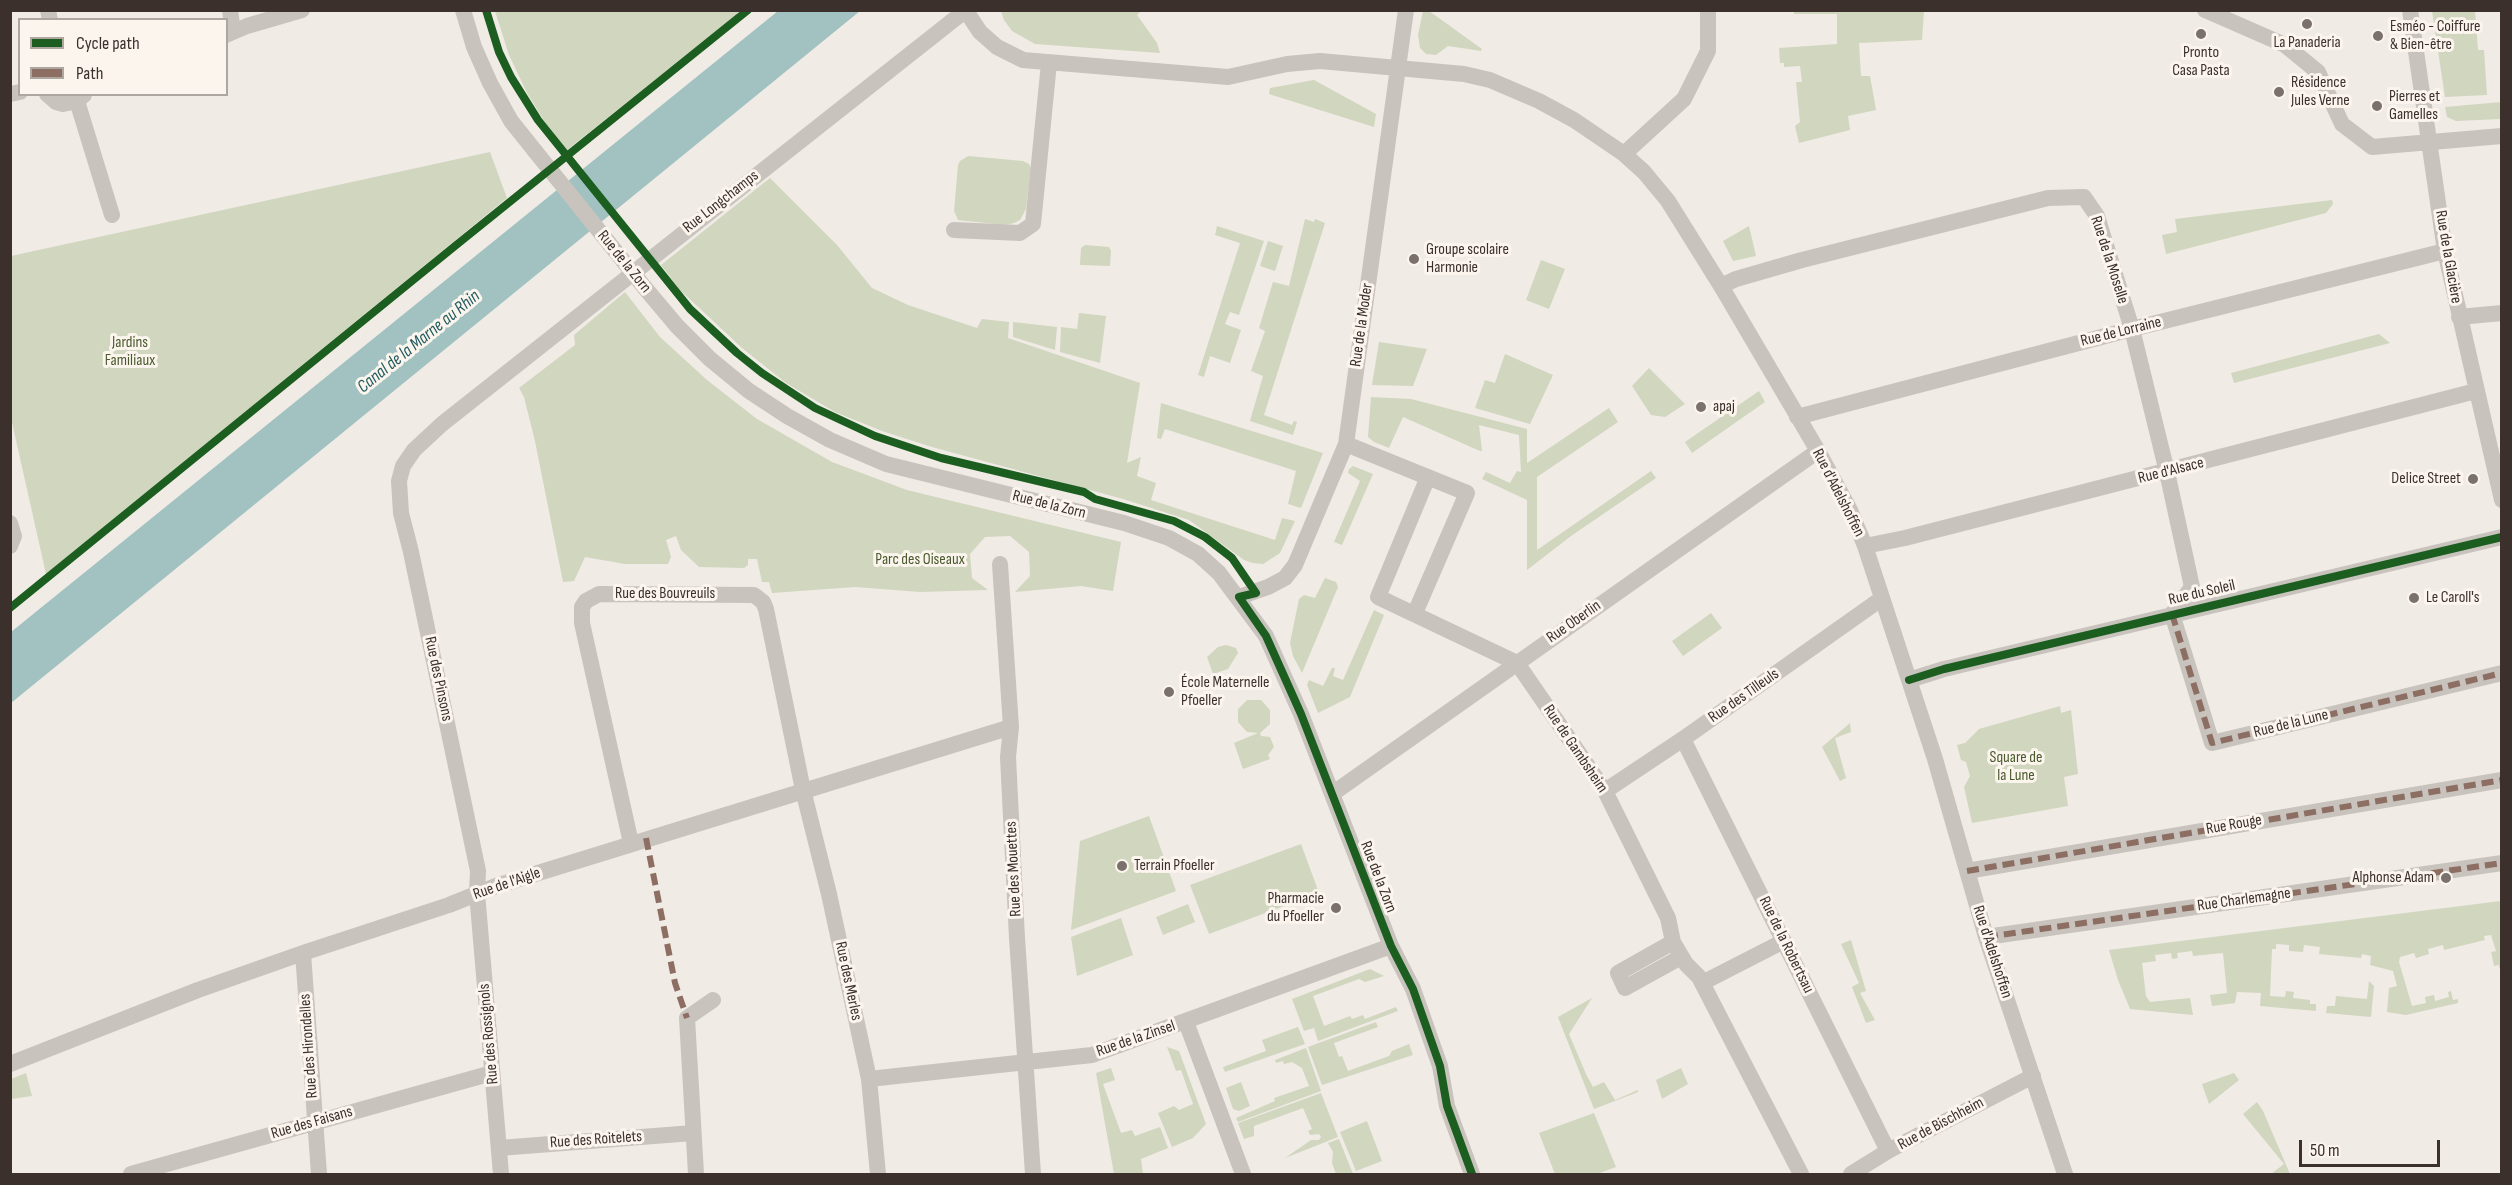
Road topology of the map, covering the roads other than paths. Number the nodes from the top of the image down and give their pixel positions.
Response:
1 (230, 10) edge
2 (302, 10) edge
3 (463, 10) edge
4 (1406, 10) edge
5 (1708, 10) edge
6 (2205, 10) edge
7 (2410, 10) edge
8 (966, 11) edge
9 (230, 34) edge
10 (1049, 63) junction
11 (1400, 67) junction
12 (50, 96) edge
13 (81, 98) edge
14 (2502, 136) edge
15 (2431, 141) junction
16 (1624, 154) junction
17 (112, 216) dead end
18 (954, 230) dead end
19 (2445, 251) junction
20 (1721, 286) junction
21 (2502, 313) edge
22 (2459, 317) junction
23 (2132, 329) junction
24 (2476, 391) junction
25 (1797, 417) junction
26 (1346, 444) junction
27 (1818, 451) junction
28 (403, 466) joint
29 (2167, 472) junction
30 (1428, 477) junction
31 (2502, 500) edge
32 (10, 523) edge
33 (2502, 537) edge
34 (10, 546) edge
35 (1865, 546) junction
36 (1000, 564) dead end
37 (1239, 597) junction
38 (1881, 599) junction
39 (1416, 613) junction
40 (2172, 615) junction
41 (1517, 663) junction
42 (2502, 673) edge
43 (1909, 680) junction
44 (1011, 727) junction
45 (1683, 739) junction
46 (2502, 780) edge
47 (804, 790) junction
48 (1605, 790) junction
49 (1332, 794) junction
50 (631, 843) junction
51 (2502, 863) edge
52 (1967, 871) junction
53 (477, 893) junction
54 (1986, 936) junction
55 (1784, 940) junction
56 (1673, 942) junction
57 (1390, 946) junction
58 (303, 952) junction
59 (1682, 957) junction
60 (1702, 983) junction
61 (713, 1000) dead end
62 (1186, 1022) junction
63 (1025, 1063) junction
64 (10, 1064) edge
65 (492, 1073) junction
66 (2033, 1076) junction
67 (869, 1079) junction
68 (314, 1122) junction
69 (693, 1133) junction
70 (499, 1148) junction
71 (1888, 1151) junction
72 (131, 1174) edge
73 (319, 1174) edge
74 (501, 1174) edge
75 (696, 1174) edge
76 (878, 1174) edge
77 (1033, 1174) edge
78 (1243, 1174) edge
79 (1472, 1174) edge
80 (1801, 1174) edge
81 (1851, 1174) edge
82 (2065, 1174) edge

1 - 9 street
2 - 9 street
3 - 37 street, Rue de la Zorn, bridge
4 - 11 street, Rue de la Moder
5 - 16 street
6 - 15 street
7 - 15 street, Rue de la Glacière
8 - 10 street, Rue Longchamps
8 - 28 street, Rue Longchamps
10 - 11 street, Rue Longchamps
10 - 18 street
11 - 16 street, Rue d'Adelshoffen
11 - 26 street, Rue de la Moder
12 - 13 street
13 - 17 street
14 - 15 street
15 - 19 street, Rue de la Glacière
16 - 20 street, Rue d'Adelshoffen
19 - 22 street, Rue de la Glacière
19 - 23 street, Rue de Lorraine
20 - 23 street, Rue de la Moselle
20 - 25 street, Rue d'Adelshoffen
21 - 22 street
22 - 24 street, Rue de la Glacière
23 - 25 street, Rue de Lorraine
23 - 29 street, Rue de la Moselle
24 - 29 street, Rue d'Alsace
24 - 31 street, Rue de la Glacière
25 - 27 street, Rue d'Adelshoffen
26 - 30 street
26 - 37 street, Rue de la Moder
27 - 35 street, Rue d'Adelshoffen
27 - 41 street, Rue Oberlin
28 - 53 street, Rue des Pinsons
29 - 35 street, Rue d'Alsace
29 - 40 street, Rue de la Moselle
30 - 39 street, Rue de Gambsheim
30 - 39 street
32 - 34 street
33 - 40 street, Rue du Soleil
35 - 38 street, Rue d'Adelshoffen
36 - 44 street, Rue des Mouettes
37 - 49 street, Rue de la Zorn
38 - 43 street, Rue d'Adelshoffen
38 - 45 street, Rue des Tilleuls
39 - 41 street, Rue de Gambsheim
40 - 42 street, Rue de la Lune
40 - 43 street, Rue du Soleil
41 - 48 street, Rue de Gambsheim
41 - 49 street, Rue Oberlin
43 - 52 street, Rue d'Adelshoffen
44 - 47 street, Rue de l'Aigle
44 - 63 street, Rue des Mouettes
45 - 48 street, Rue des Tilleuls
45 - 55 street, Rue de la Robertsau
46 - 52 street, Rue Rouge
47 - 50 street, Rue de l'Aigle
47 - 50 street, Rue des Bouvreuils
47 - 67 street, Rue des Merles
48 - 56 street, Rue de Gambsheim
49 - 57 street, Rue de la Zorn
50 - 53 street, Rue de l'Aigle
51 - 54 street, Rue Charlemagne
52 - 54 street, Rue d'Adelshoffen
53 - 58 street, Rue de l'Aigle
53 - 65 street, Rue des Rossignols
54 - 66 street, Rue d'Adelshoffen
55 - 60 street
55 - 71 street, Rue de la Robertsau
56 - 59 street, Rue de Gambsheim
56 - 59 street
57 - 62 street, Rue de la Zinsel
57 - 79 street, Rue de la Zorn
58 - 64 street, Rue de l'Aigle
58 - 68 street, Rue des Hirondelles
59 - 60 street, Rue de Gambsheim
60 - 80 street, Rue de Gambsheim
61 - 69 street
62 - 63 street, Rue de la Zinsel
62 - 78 street
63 - 67 street, Rue de la Zinsel
63 - 77 street, Rue des Mouettes
65 - 68 street, Rue des Faisans
65 - 70 street, Rue des Rossignols
66 - 71 street, Rue de Bischheim
66 - 82 street, Rue d'Adelshoffen
67 - 76 street, Rue des Merles
68 - 72 street, Rue des Faisans
68 - 73 street, Rue des Hirondelles
69 - 70 street, Rue des Roitelets
69 - 75 street
70 - 74 street, Rue des Rossignols
71 - 81 street, Rue de Bischheim

